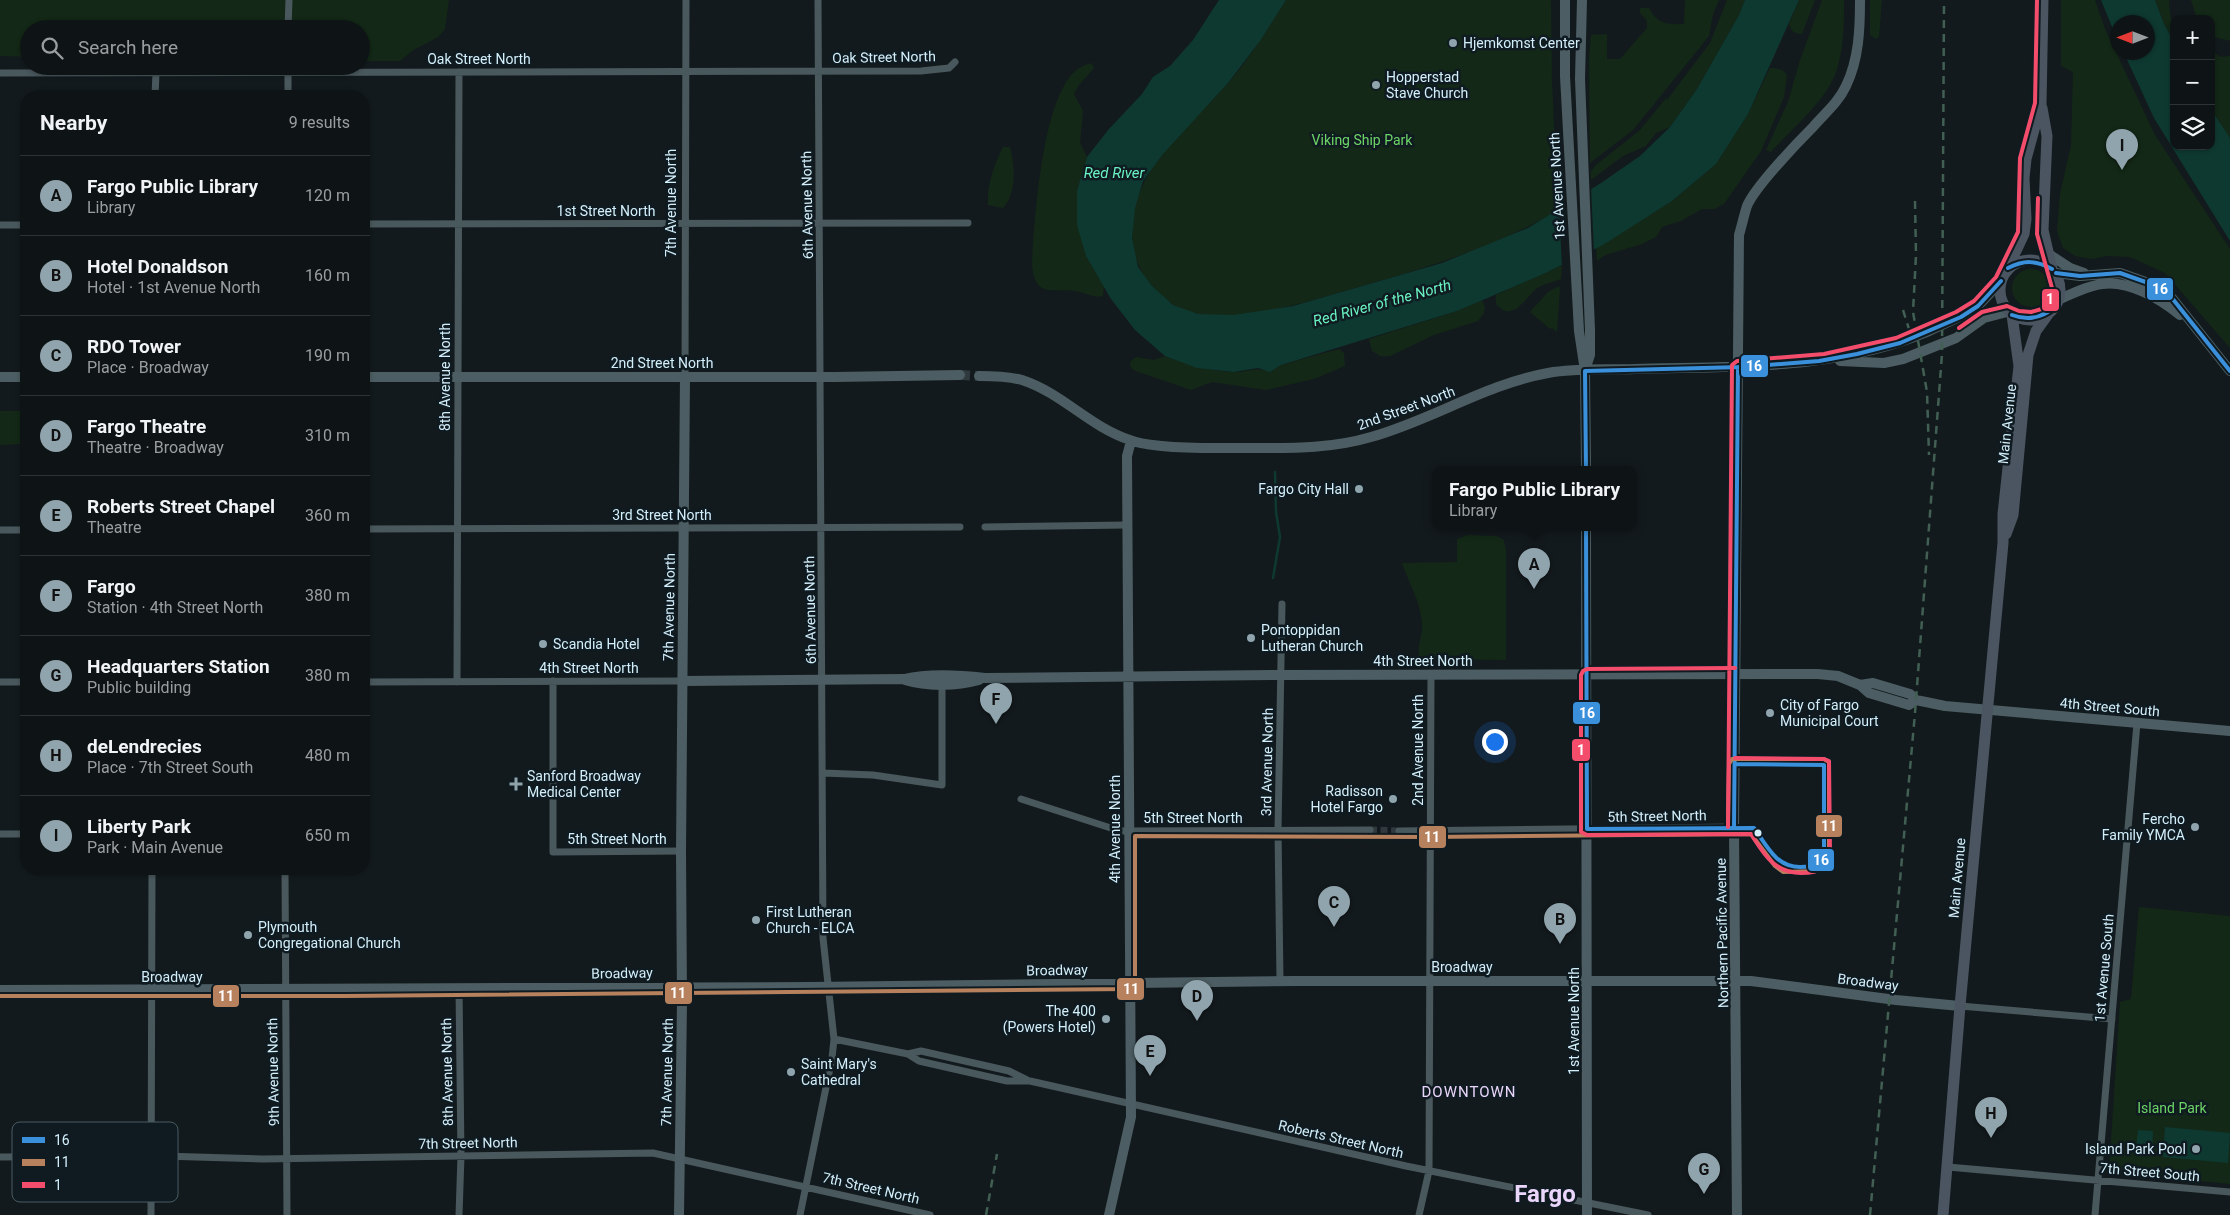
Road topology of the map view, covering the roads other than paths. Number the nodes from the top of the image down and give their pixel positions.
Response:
1 (289, 0) edge
2 (686, 0) edge
3 (818, 0) edge
4 (1565, 0) edge
5 (1582, 0) edge
6 (1860, 0) edge
7 (2043, 0) edge
8 (288, 20) edge
9 (955, 62) dead end
10 (818, 70) junction
11 (370, 71) edge
12 (459, 72) junction
13 (685, 72) junction
14 (0, 73) edge
15 (20, 73) edge
16 (156, 75) edge
17 (288, 75) edge
18 (156, 90) edge
19 (288, 90) edge
20 (2041, 104) junction
21 (819, 222) junction
22 (968, 222) dead end
23 (458, 223) junction
24 (684, 223) junction
25 (370, 224) edge
26 (0, 225) edge
27 (20, 225) edge
28 (2047, 253) junction
29 (2008, 268) junction
30 (2054, 271) junction
31 (2097, 275) junction
32 (2002, 281) junction
33 (2058, 300) junction
34 (2010, 313) junction
35 (2049, 313) junction
36 (2194, 327) junction
37 (1825, 360) junction
38 (1738, 366) junction
39 (1585, 371) junction
40 (2230, 371) edge
41 (960, 375) tunnel mouth
42 (685, 376) junction
43 (979, 376) tunnel mouth
44 (0, 377) edge
45 (20, 377) edge
46 (370, 377) edge
47 (458, 377) junction
48 (820, 378) junction
49 (1131, 441) junction
50 (1586, 466) edge
51 (1126, 525) junction
52 (960, 526) dead end
53 (985, 527) dead end
54 (457, 528) junction
55 (684, 528) junction
56 (822, 528) junction
57 (370, 529) edge
58 (0, 530) edge
59 (20, 530) edge
60 (1586, 531) edge
61 (2003, 543) junction
62 (1282, 604) dead end
63 (1736, 674) junction
64 (1280, 675) junction
65 (1431, 675) junction
66 (1586, 675) junction
67 (1127, 677) junction
68 (985, 678) junction
69 (904, 679) junction
70 (823, 680) junction
71 (683, 681) junction
72 (0, 682) edge
73 (20, 682) edge
74 (370, 682) edge
75 (457, 682) junction
76 (554, 682) junction
77 (942, 684) junction
78 (1988, 710) junction
79 (2137, 723) junction
80 (2230, 731) edge
81 (823, 773) junction
82 (1021, 799) dead end
83 (1734, 827) junction
84 (1587, 829) junction
85 (1128, 830) junction
86 (1278, 830) junction
87 (1370, 830) tunnel mouth
88 (1399, 831) tunnel mouth
89 (1430, 831) junction
90 (0, 834) edge
91 (20, 834) edge
92 (681, 851) junction
93 (152, 875) edge
94 (285, 875) edge
95 (1430, 980) junction
96 (1588, 980) junction
97 (1280, 981) junction
98 (1736, 981) junction
99 (1128, 983) junction
100 (682, 986) junction
101 (827, 986) junction
102 (459, 988) junction
103 (0, 990) edge
104 (284, 990) junction
105 (152, 991) junction
106 (1960, 1006) junction
107 (2112, 1019) junction
108 (834, 1039) junction
109 (908, 1054) junction
110 (1030, 1081) junction
111 (1131, 1103) junction
112 (150, 1122) edge
113 (460, 1156) junction
114 (178, 1157) edge
115 (679, 1157) junction
116 (287, 1158) junction
117 (1948, 1167) junction
118 (1429, 1171) junction
119 (2098, 1180) junction
120 (806, 1186) junction
121 (2230, 1192) edge
122 (150, 1202) edge
123 (1588, 1203) junction
124 (150, 1215) edge
125 (287, 1215) edge
126 (459, 1215) edge
127 (679, 1215) edge
128 (800, 1215) edge
129 (930, 1215) edge
130 (1109, 1215) edge
131 (1419, 1215) edge
132 (1587, 1215) edge
133 (1648, 1215) edge
134 (1737, 1215) edge
135 (1943, 1215) edge
136 (2095, 1215) edge

1 - 8 street
2 - 13 street, 7th Avenue North
3 - 10 street, 6th Avenue North
4 - 39 street, 1st Avenue North
5 - 39 street, 1st Avenue North
6 - 38 street, Northern Pacific Avenue
7 - 20 main road
9 - 10 street, Oak Street North
10 - 13 street, Oak Street North
10 - 21 street, 6th Avenue North
11 - 12 street, Oak Street North
12 - 13 street, Oak Street North
12 - 23 street, 8th Avenue North
13 - 24 street, 7th Avenue North
14 - 15 street, Oak Street North
16 - 18 street
17 - 19 street
20 - 28 main road
20 - 29 main road
21 - 22 street, 1st Street North
21 - 24 street, 1st Street North
21 - 48 street, 6th Avenue North
23 - 24 street, 1st Street North
23 - 25 street, 1st Street North
23 - 47 street, 8th Avenue North
24 - 42 street, 7th Avenue North
26 - 27 street
28 - 30 main road
28 - 31 street
29 - 30 main road
29 - 32 main road
30 - 31 street
30 - 33 main road
31 - 36 street
32 - 34 main road
32 - 37 street, 2nd Street North
33 - 35 main road
33 - 36 street
34 - 35 main road
34 - 37 street, 2nd Street North
34 - 61 main road, Main Avenue
35 - 61 main road, Main Avenue
36 - 40 street
37 - 38 street, 2nd Street North
38 - 39 street, 2nd Street North
38 - 63 street, Northern Pacific Avenue
39 - 49 street, 2nd Street North
39 - 50 street, 1st Avenue North
41 - 48 street, 2nd Street North
42 - 47 street, 2nd Street North
42 - 48 street, 2nd Street North
42 - 55 street, 7th Avenue North
43 - 49 street, 2nd Street North
44 - 45 street
46 - 47 street, 2nd Street North
47 - 54 street, 8th Avenue North
48 - 56 street, 6th Avenue North
49 - 51 street, 4th Avenue North
51 - 53 street
51 - 67 street, 4th Avenue North
52 - 56 street, 3rd Street North
54 - 55 street, 3rd Street North
54 - 57 street, 3rd Street North
54 - 75 street, 8th Avenue North
55 - 56 street, 3rd Street North
55 - 71 street, 7th Avenue North
56 - 70 street, 6th Avenue North
58 - 59 street
60 - 66 street, 1st Avenue North
61 - 78 main road, Main Avenue
62 - 64 street, 3rd Avenue North
63 - 66 street, 4th Street North
63 - 78 street, 4th Street North
63 - 83 street, Northern Pacific Avenue
64 - 65 street, 4th Street North
64 - 67 street, 4th Street North
64 - 86 street, 3rd Avenue North
65 - 66 street, 4th Street North
65 - 89 street, 2nd Avenue North
66 - 84 street, 1st Avenue North
67 - 68 street, 4th Street North
67 - 85 street, 4th Avenue North
68 - 69 street, 4th Street North
68 - 77 street, 4th Street North
69 - 70 street, 4th Street North
69 - 77 street, 4th Street North
70 - 71 street, 4th Street North
70 - 81 street, 6th Avenue North
71 - 76 street, 4th Street North
71 - 92 street, 7th Avenue North
72 - 73 street
74 - 75 street, 4th Street North
75 - 76 street, 4th Street North
76 - 92 street, 5th Street North
77 - 81 street
78 - 79 street, 4th Street South
78 - 106 main road, Main Avenue
79 - 80 street, 4th Street South
79 - 107 street, 1st Avenue South
81 - 101 street, 6th Avenue North
82 - 85 street, 5th Street North
83 - 84 street, 5th Street North
83 - 98 street, Northern Pacific Avenue
84 - 89 street, 5th Street North
84 - 96 street, 1st Avenue North
85 - 86 street, 5th Street North
85 - 99 street, 4th Avenue North
86 - 87 street, 5th Street North
86 - 97 street, 3rd Avenue North
88 - 89 street, 5th Street North
89 - 95 street, 2nd Avenue North
90 - 91 street
92 - 100 street, 7th Avenue North
93 - 105 street
94 - 104 street, 9th Avenue North
95 - 96 street, Broadway
95 - 97 street, Broadway
95 - 118 street, 2nd Avenue North
96 - 98 street, Broadway
96 - 123 street, 1st Avenue North
97 - 99 street, Broadway
98 - 106 street, Broadway
98 - 134 street, Northern Pacific Avenue
99 - 101 street, Broadway
99 - 111 street, 4th Avenue North
100 - 101 street, Broadway
100 - 102 street, Broadway
100 - 115 street, 7th Avenue North
101 - 108 street, 6th Avenue North
102 - 104 street, Broadway
102 - 113 street, 8th Avenue North
103 - 105 street, Broadway
104 - 105 street, Broadway
104 - 116 street, 9th Avenue North
105 - 112 street
106 - 107 street, Broadway
106 - 117 main road, Main Avenue
107 - 119 street, 1st Avenue South
108 - 109 street, Roberts Street North
108 - 120 street, 6th Avenue North
109 - 110 street, Roberts Street North
109 - 110 street, Roberts Street North
110 - 111 street, Roberts Street North
111 - 118 street, Roberts Street North
111 - 130 street, 4th Avenue North
113 - 115 street, 7th Street North
113 - 116 street, 7th Street North
113 - 126 street, 8th Avenue North
114 - 116 street, 7th Street North
115 - 120 street, 7th Street North
115 - 127 street, 7th Avenue North
116 - 125 street, 9th Avenue North
117 - 119 street, 7th Street South
117 - 135 main road, Main Avenue
118 - 123 street, Roberts Street North
118 - 131 street, 2nd Avenue North
119 - 121 street, 7th Street South
119 - 136 street, 1st Avenue South
120 - 128 street, 6th Avenue North
120 - 129 street, 7th Street North
122 - 124 street
123 - 132 street, 1st Avenue North
123 - 133 street, Roberts Street North

